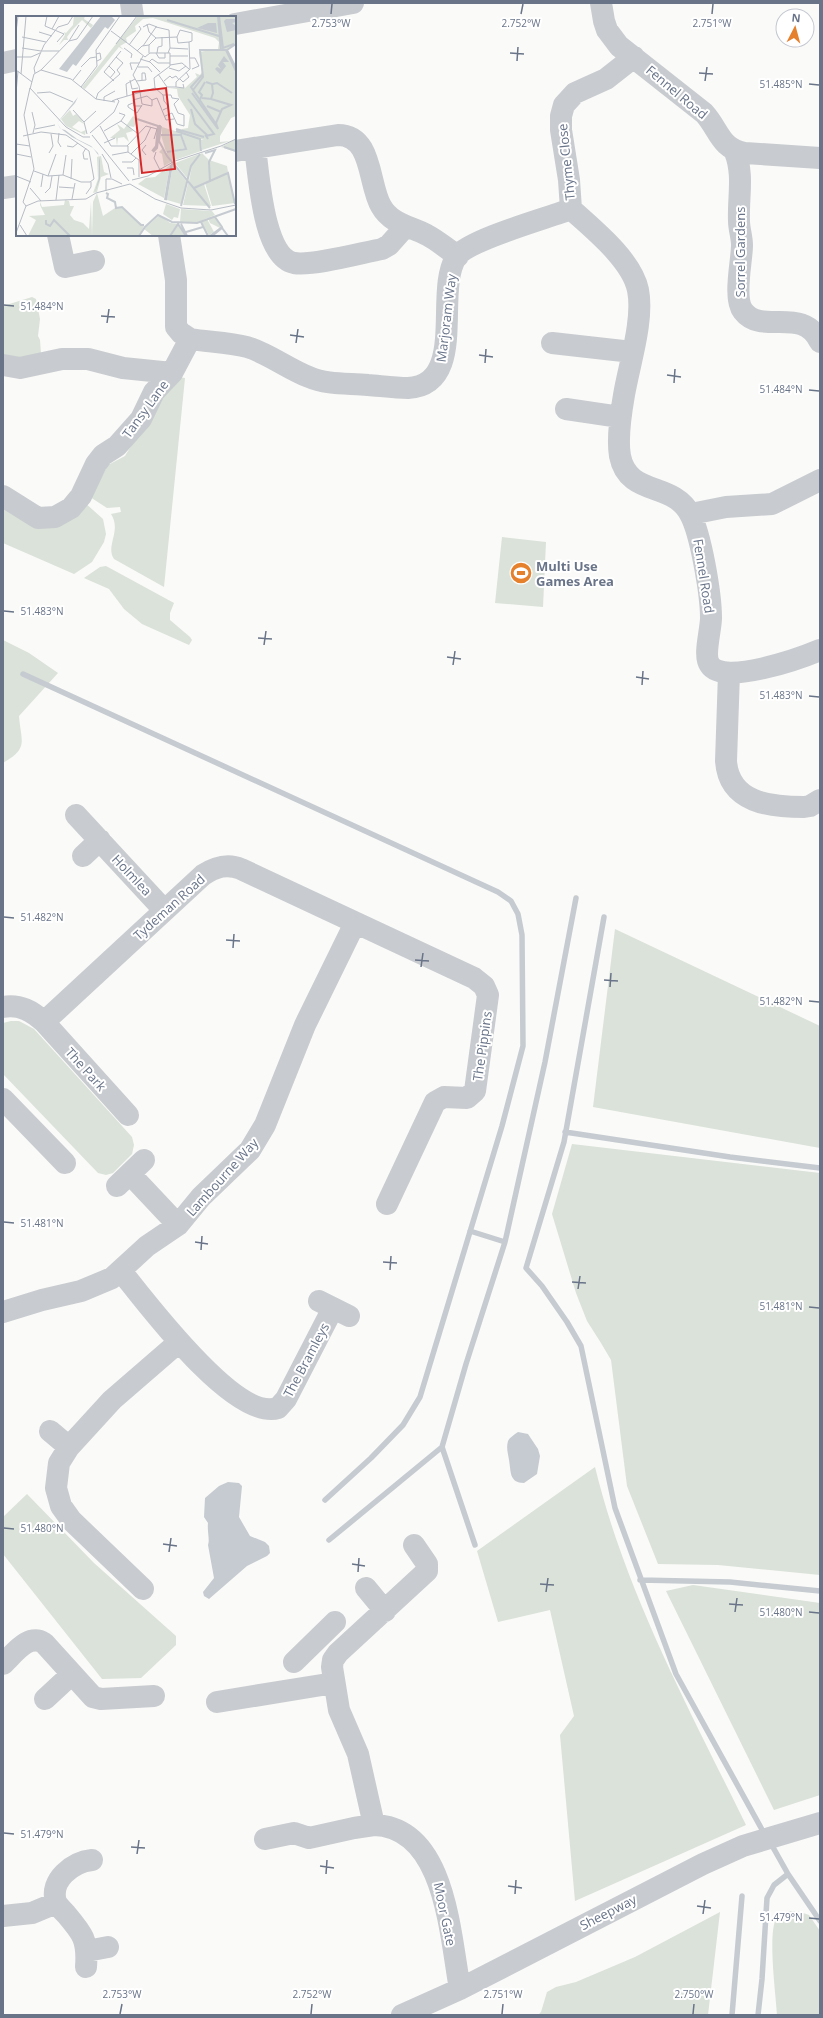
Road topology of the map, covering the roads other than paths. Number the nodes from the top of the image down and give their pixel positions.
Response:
1 (131, 3) edge
2 (353, 3) edge
3 (601, 3) edge
4 (133, 16) edge
5 (236, 24) edge
6 (634, 57) junction
7 (16, 60) edge
8 (3, 62) edge
9 (245, 150) edge
10 (735, 152) junction
11 (820, 158) edge
12 (16, 186) edge
13 (3, 188) edge
14 (571, 209) junction
15 (405, 226) junction
16 (58, 236) edge
17 (169, 236) edge
18 (458, 256) junction
19 (94, 261) dead end
20 (190, 339) junction
21 (820, 342) edge
22 (552, 343) dead end
23 (632, 352) junction
24 (3, 365) edge
25 (172, 373) junction
26 (566, 409) dead end
27 (620, 417) junction
28 (820, 480) edge
29 (3, 496) edge
30 (691, 514) junction
31 (820, 650) edge
32 (729, 673) junction
33 (820, 800) edge
34 (76, 815) dead end
35 (100, 840) junction
36 (83, 856) dead end
37 (164, 910) junction
38 (355, 922) junction
39 (444, 965) joint
40 (3, 1007) edge
41 (44, 1022) junction
42 (3, 1099) edge
43 (128, 1115) dead end
44 (65, 1162) dead end
45 (130, 1173) dead end
46 (387, 1204) dead end
47 (178, 1225) junction
48 (120, 1271) junction
49 (334, 1308) dead end
50 (3, 1312) edge
51 (180, 1342) junction
52 (50, 1431) dead end
53 (69, 1447) junction
54 (414, 1545) dead end
55 (366, 1588) dead end
56 (143, 1589) dead end
57 (385, 1611) junction
58 (335, 1622) dead end
59 (314, 1643) junction
60 (336, 1655) junction
61 (294, 1662) dead end
62 (3, 1664) edge
63 (72, 1674) junction
64 (334, 1683) junction
65 (154, 1696) dead end
66 (45, 1699) dead end
67 (217, 1702) dead end
68 (820, 1823) edge
69 (374, 1825) junction
70 (265, 1839) dead end
71 (92, 1860) dead end
72 (56, 1903) junction
73 (3, 1916) edge
74 (108, 1947) dead end
75 (460, 1989) junction
76 (402, 2015) edge

1 - 4 street
2 - 5 street
3 - 6 street, Fennel Road
6 - 10 street, Fennel Road
6 - 14 street, Thyme Close
7 - 8 street
9 - 15 street
9 - 15 street
10 - 11 street
10 - 21 street, Sorrel Gardens
12 - 13 street
14 - 18 street, Marjoram Way
14 - 23 street
15 - 18 street
16 - 19 street
17 - 20 street
18 - 20 street, Marjoram Way
20 - 25 street, Tansy Lane
22 - 23 street
23 - 27 street
24 - 25 street
25 - 29 street, Tansy Lane
26 - 27 street
27 - 30 street
28 - 30 street
30 - 32 street, Fennel Road
31 - 32 street, Fennel Road
32 - 33 street
34 - 35 street, Holmlea
35 - 36 street
35 - 37 street, Holmlea
37 - 38 street, Tydeman Road
37 - 41 street, Tydeman Road
38 - 39 street, Tydeman Road
38 - 47 street, Lambourne Way
39 - 46 street, The Pippins
40 - 41 street
41 - 43 street, The Park
42 - 44 street
45 - 47 street
47 - 48 street, Lambourne Way
48 - 50 street, Lambourne Way
48 - 51 street, The Bramleys
49 - 51 street, The Bramleys
51 - 53 street
52 - 53 street
53 - 56 street
54 - 57 street
55 - 57 street
57 - 60 street
58 - 59 street
59 - 60 street
59 - 61 street
60 - 64 street
62 - 63 street
63 - 65 street
63 - 66 street
64 - 67 street
64 - 69 street
68 - 75 street, Sheepway
69 - 70 street, Moor Gate
69 - 75 street, Moor Gate
71 - 72 street
72 - 73 street
72 - 74 street
75 - 76 street, Sheepway

